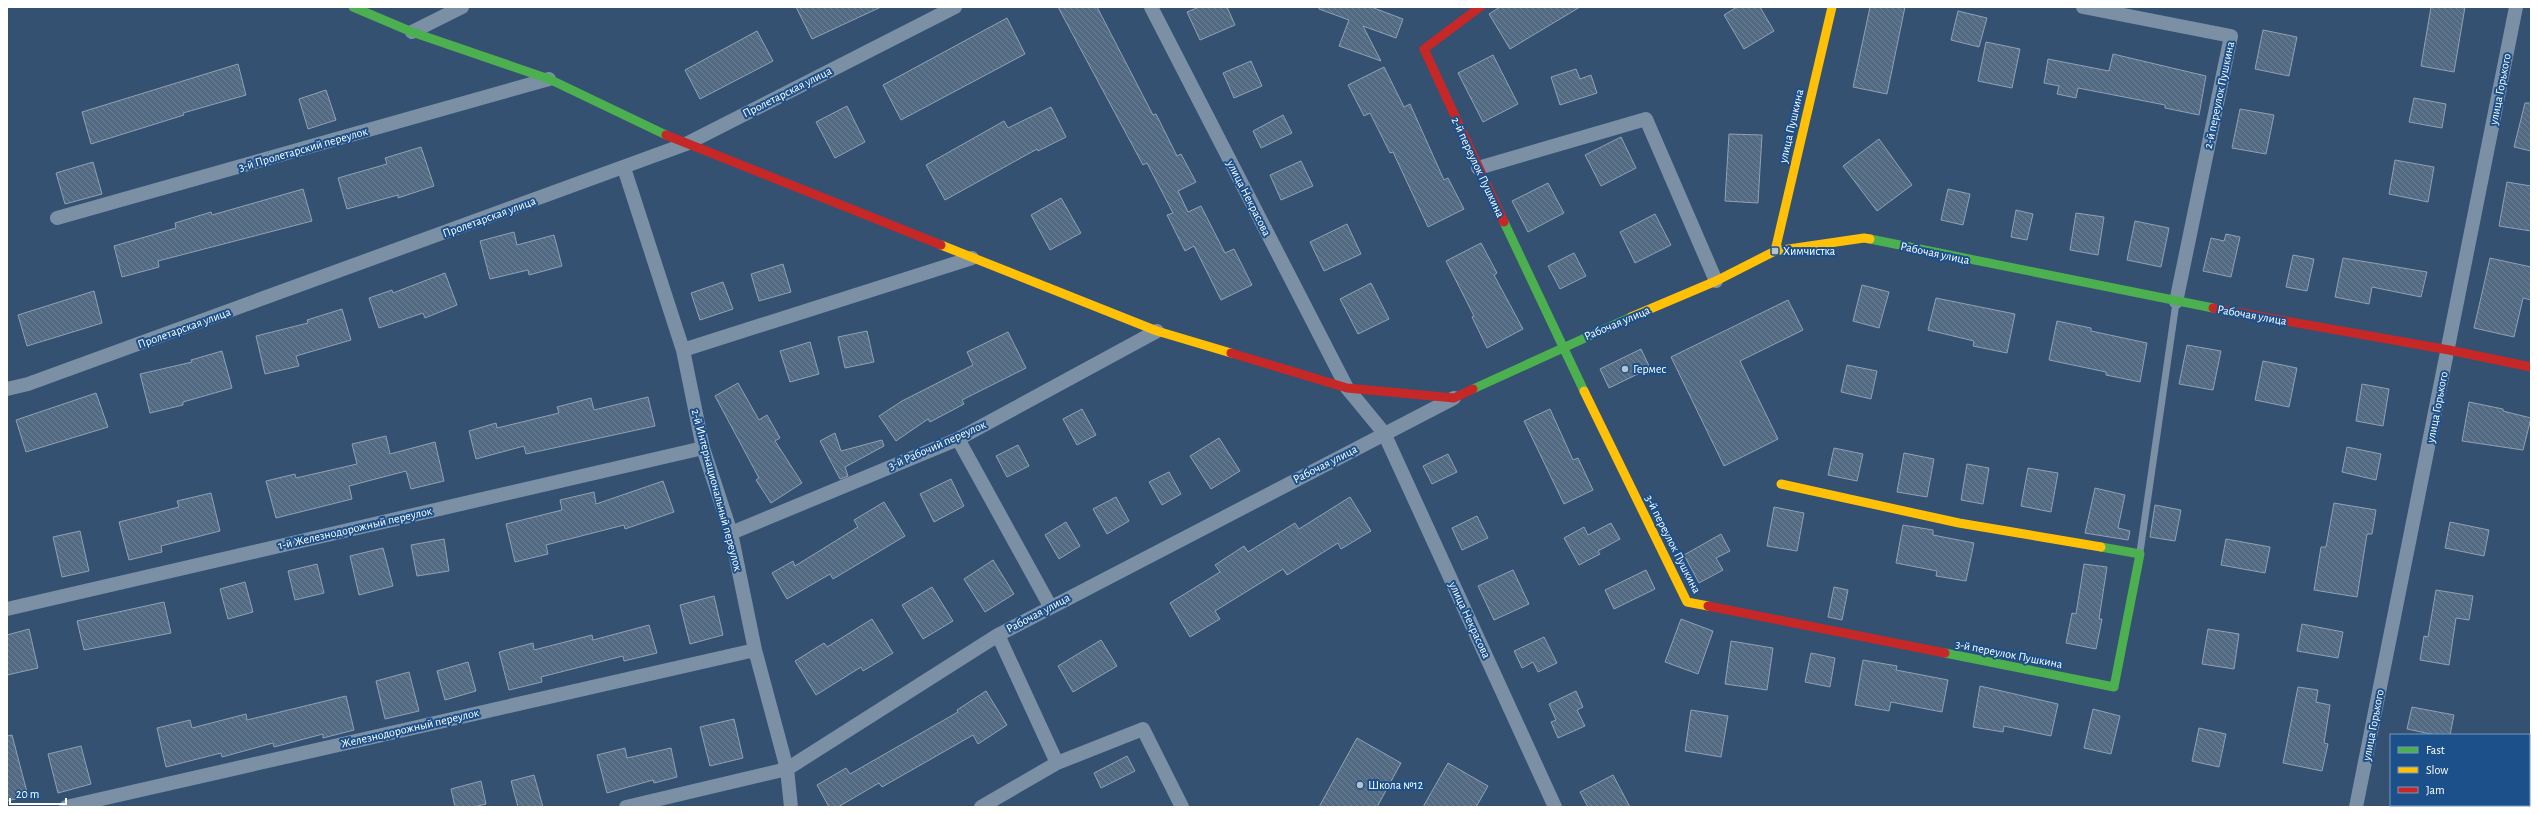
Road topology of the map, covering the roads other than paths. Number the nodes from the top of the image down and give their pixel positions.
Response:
1 (353, 7) edge
2 (462, 7) edge
3 (955, 7) edge
4 (1151, 7) edge
5 (1480, 7) edge
6 (1832, 7) edge
7 (2084, 7) edge
8 (2516, 7) edge
9 (412, 32) junction
10 (549, 79) junction
11 (686, 144) junction
12 (624, 168) junction
13 (1478, 168) junction
14 (57, 218) dead end
15 (1775, 251) junction
16 (972, 258) junction
17 (1716, 281) junction
18 (2176, 302) junction
19 (1157, 331) junction
20 (1562, 346) junction
21 (683, 350) junction
22 (2448, 350) junction
23 (2531, 367) edge
24 (1346, 388) junction
25 (7, 390) edge
26 (1454, 398) junction
27 (1384, 433) junction
28 (958, 439) junction
29 (703, 448) junction
30 (1781, 484) dead end
31 (730, 533) junction
32 (2140, 554) junction
33 (1050, 606) junction
34 (7, 609) edge
35 (998, 635) junction
36 (755, 650) junction
37 (1057, 763) junction
38 (787, 769) junction
39 (66, 807) edge
40 (626, 807) edge
41 (791, 807) edge
42 (981, 807) edge
43 (1182, 807) edge
44 (1556, 807) edge
45 (2356, 807) edge

1 - 9 street
2 - 9 street
3 - 11 street, Пролетарская улица
4 - 24 street, улица Некрасова
5 - 13 street, 2-й переулок Пушкина
6 - 15 street, улица Пушкина
7 - 18 street, 2-й переулок Пушкина
8 - 22 street, улица Горького
9 - 10 street
10 - 11 street
10 - 14 street, 3-й Пролетарский переулок
11 - 12 street, Пролетарская улица
11 - 16 street
12 - 21 street, 2-й Интернациональный переулок
12 - 25 street, Пролетарская улица
13 - 17 street
13 - 20 street, 2-й переулок Пушкина
15 - 17 street, Рабочая улица
15 - 18 street, Рабочая улица
16 - 19 street
16 - 21 street
17 - 20 street, Рабочая улица
18 - 22 street, Рабочая улица
18 - 32 lane
19 - 24 street
19 - 28 street, 3-й Рабочий переулок
20 - 26 street, Рабочая улица
20 - 32 street, 3-й переулок Пушкина
21 - 29 street, 2-й Интернациональный переулок
22 - 23 street, Рабочая улица
22 - 45 street, улица Горького
24 - 26 street
24 - 27 street, улица Некрасова
26 - 27 street, Рабочая улица
27 - 33 street, Рабочая улица
27 - 44 street, улица Некрасова
28 - 31 street, 3-й Рабочий переулок
28 - 33 street
29 - 31 street, 2-й Интернациональный переулок
29 - 34 street, 1-й Железнодорожный переулок
30 - 32 street
31 - 36 street, 2-й Интернациональный переулок
33 - 35 street, Рабочая улица
35 - 37 street
35 - 38 street, Рабочая улица
36 - 38 street, 2-й Интернациональный переулок
36 - 39 street, Железнодорожный переулок
37 - 42 street
37 - 43 street
38 - 40 street, Рабочая улица
38 - 41 street, 2-й Интернациональный переулок

